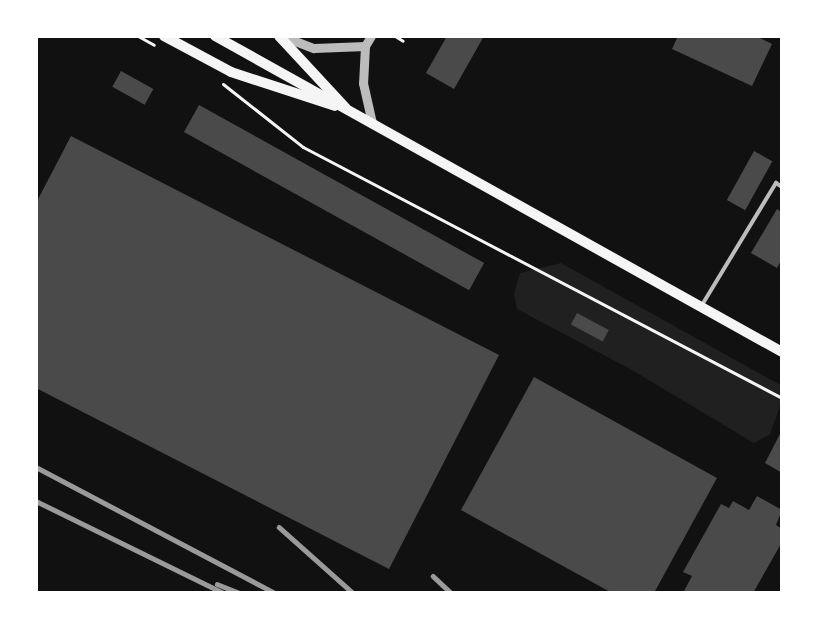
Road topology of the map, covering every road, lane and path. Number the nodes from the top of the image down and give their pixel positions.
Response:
1 (138, 36) edge
2 (164, 36) edge
3 (215, 36) edge
4 (280, 36) edge
5 (371, 36) edge
6 (395, 36) edge
7 (403, 41) dead end
8 (365, 46) junction
9 (159, 48) dead end
10 (222, 83) dead end
11 (349, 110) junction
12 (372, 123) junction
13 (782, 187) edge
14 (701, 307) junction
15 (782, 352) edge
16 (782, 398) edge

1 - 9 path
2 - 11 main road
3 - 11 main road
4 - 8 street
4 - 11 main road
5 - 8 street
6 - 7 path
8 - 12 street
10 - 16 path
11 - 12 main road
12 - 14 main road
13 - 14 lane
14 - 15 main road

